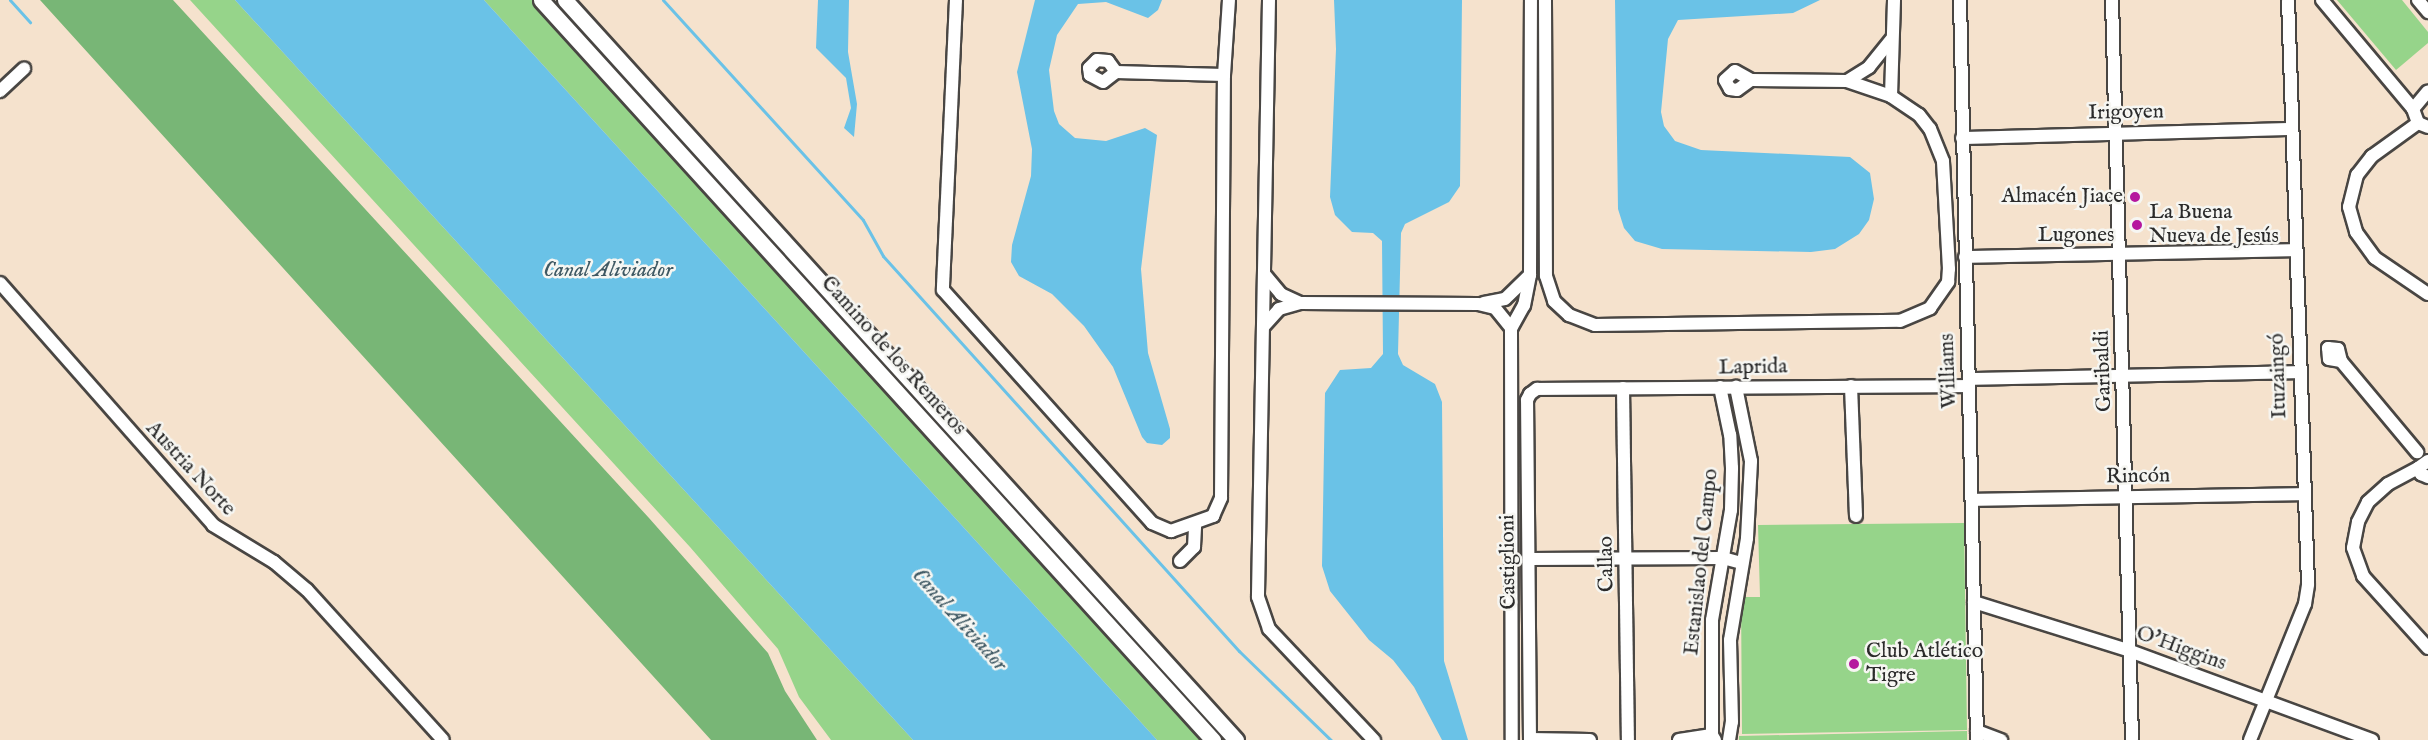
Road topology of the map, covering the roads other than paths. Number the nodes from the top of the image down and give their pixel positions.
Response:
1 (541, 0) edge
2 (565, 0) edge
3 (956, 0) edge
4 (1229, 0) edge
5 (1269, 0) edge
6 (1531, 0) edge
7 (1545, 0) edge
8 (1894, 0) edge
9 (1960, 0) edge
10 (2112, 0) edge
11 (2288, 0) edge
12 (2322, 0) edge
13 (2418, 0) edge
14 (2428, 12) edge
15 (1892, 39) junction
16 (24, 69) dead end
17 (1116, 72) dead end
18 (1224, 75) junction
19 (1751, 80) dead end
20 (1846, 81) junction
21 (0, 90) edge
22 (2428, 91) edge
23 (1892, 96) junction
24 (2412, 109) junction
25 (2423, 125) edge
26 (2291, 129) junction
27 (2116, 133) junction
28 (1962, 138) junction
29 (2295, 250) junction
30 (1965, 256) junction
31 (2120, 256) junction
32 (1264, 273) junction
33 (1530, 275) junction
34 (0, 283) edge
35 (2428, 294) edge
36 (1300, 303) junction
37 (1478, 304) junction
38 (1263, 327) junction
39 (1511, 328) junction
40 (2341, 361) dead end
41 (2298, 372) junction
42 (2123, 375) junction
43 (1969, 382) junction
44 (1851, 386) junction
45 (1720, 387) junction
46 (1736, 387) junction
47 (1623, 388) junction
48 (1537, 389) joint
49 (2425, 470) edge
50 (2304, 494) junction
51 (2127, 497) junction
52 (1972, 500) junction
53 (1856, 516) dead end
54 (1195, 525) junction
55 (1723, 558) junction
56 (1529, 559) junction
57 (1627, 559) junction
58 (1180, 561) dead end
59 (1742, 563) junction
60 (1974, 602) junction
61 (2428, 648) edge
62 (2130, 651) junction
63 (2266, 700) junction
64 (1977, 736) edge
65 (1713, 738) edge
66 (443, 740) edge
67 (1213, 740) edge
68 (1236, 740) edge
69 (1374, 740) edge
70 (1512, 740) edge
71 (1530, 740) edge
72 (1590, 740) edge
73 (1629, 740) edge
74 (1679, 740) edge
75 (1729, 740) edge
76 (2001, 740) edge
77 (2132, 740) edge
78 (2250, 740) edge
79 (2372, 740) edge

1 - 67 main road, Camino de los Remeros
2 - 68 main road, Camino de los Remeros
3 - 54 street
4 - 18 street
5 - 32 street
6 - 33 street
7 - 23 street
8 - 15 street
9 - 28 street, Williams
10 - 27 street, Garibaldi
11 - 26 street, Ituzaingó
12 - 24 street
13 - 14 street
15 - 20 street
15 - 23 street
16 - 21 street
17 - 18 street
18 - 54 street
19 - 20 street
20 - 23 street
22 - 24 street
24 - 25 street
25 - 35 street
26 - 27 street, Irigoyen
26 - 29 street, Ituzaingó
27 - 28 street, Irigoyen
27 - 31 street, Garibaldi
28 - 30 street, Williams
29 - 31 street, Lugones
29 - 41 street, Ituzaingó
30 - 31 street, Lugones
30 - 43 street, Williams
31 - 42 street, Garibaldi
32 - 36 street
32 - 38 street
33 - 37 street
33 - 39 street
34 - 66 street, Austria Norte
36 - 37 street
36 - 38 street
37 - 39 street
38 - 69 street
39 - 70 street
40 - 49 street
41 - 42 street, Laprida
41 - 50 street, Ituzaingó
42 - 43 street, Laprida
42 - 51 street, Garibaldi
43 - 44 street, Laprida
43 - 52 street, Williams
44 - 46 street, Laprida
44 - 53 street
45 - 46 street, Laprida
45 - 47 street, Laprida
45 - 55 street, Estanislao del Campo
46 - 59 street, Estanislao del Campo
47 - 48 street, Laprida
47 - 57 street, Callao
48 - 56 street, Castiglioni
49 - 61 street
50 - 51 street, Rincón
50 - 63 street, Ituzaingó
51 - 52 street, Rincón
51 - 62 street, Garibaldi
52 - 60 street, Williams
54 - 58 street
55 - 57 street
55 - 59 street
55 - 65 street, Estanislao del Campo
56 - 57 street
56 - 71 street, Castiglioni
57 - 73 street, Callao
59 - 75 street, Estanislao del Campo
60 - 62 street, O'Higgins
60 - 64 street, Williams
62 - 63 street, O'Higgins
62 - 77 street, Garibaldi
63 - 78 street, Ituzaingó
63 - 79 street, O'Higgins
64 - 76 street
65 - 74 street
71 - 72 street

